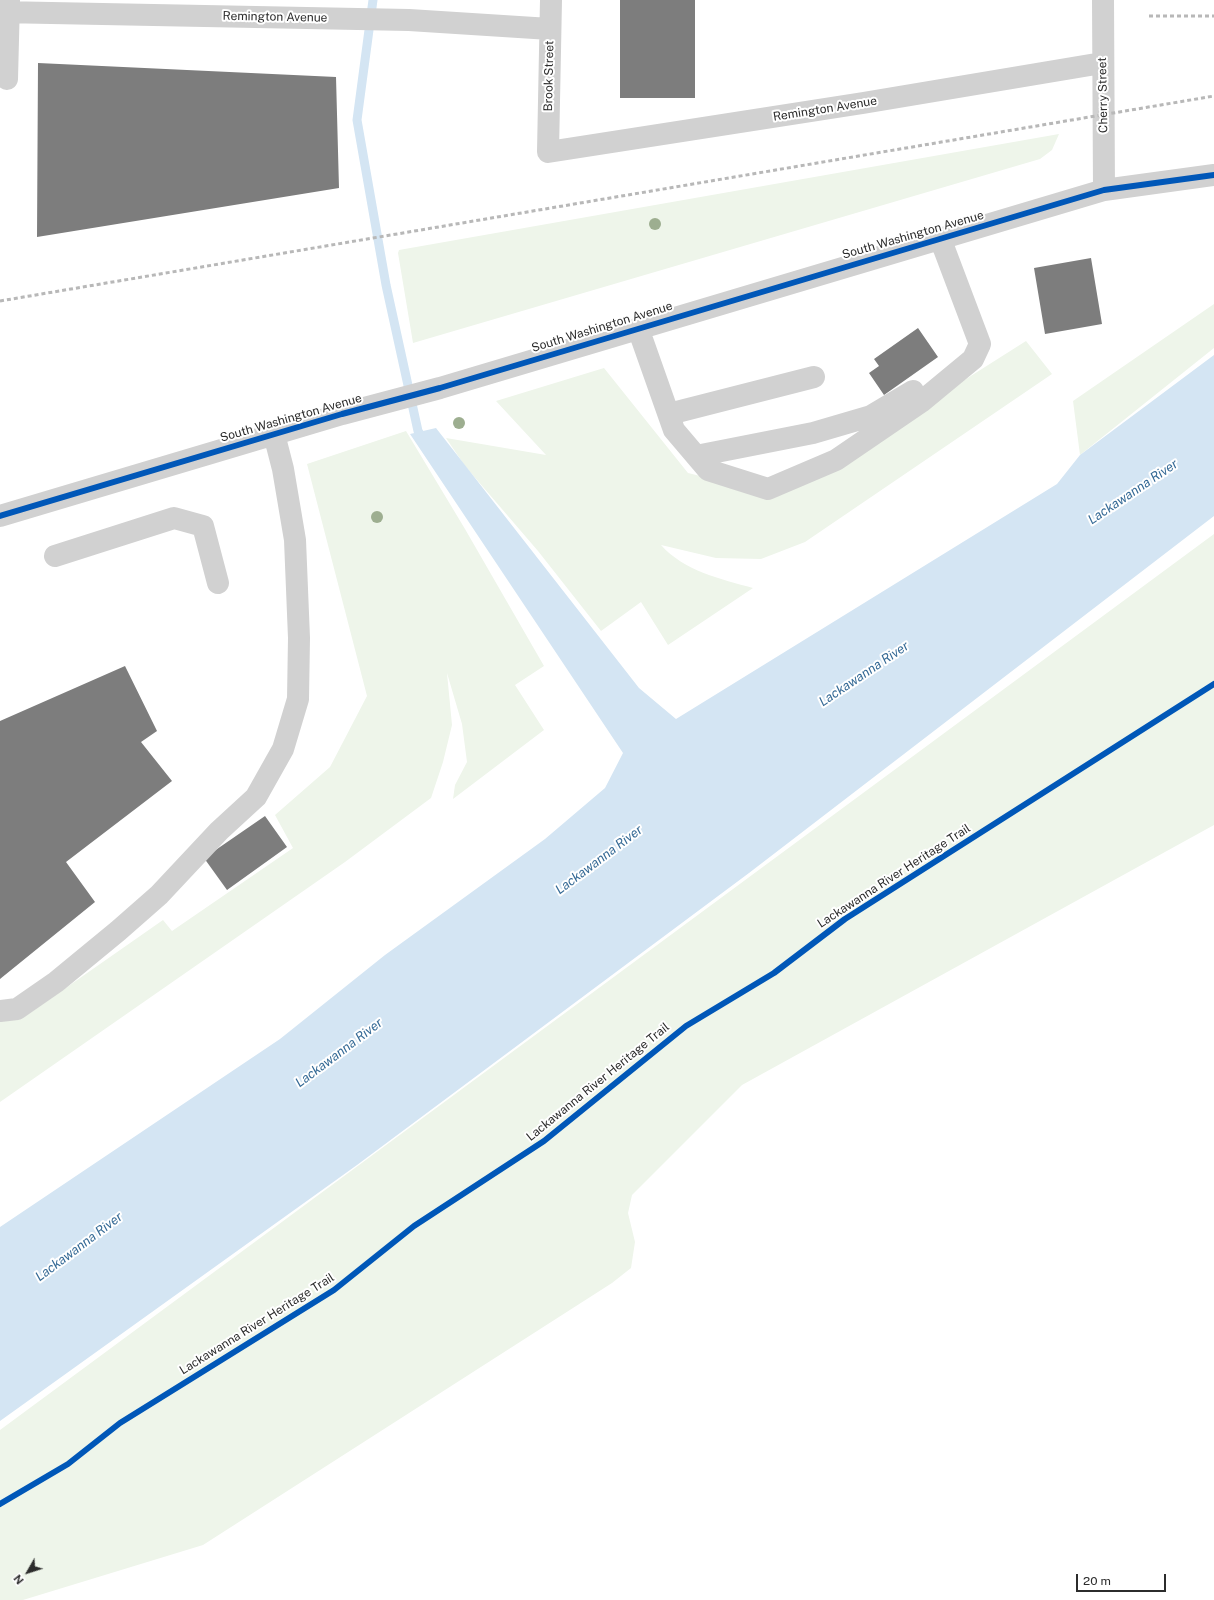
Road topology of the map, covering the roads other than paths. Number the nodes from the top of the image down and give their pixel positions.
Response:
1 (551, 0) edge
2 (1103, 0) edge
3 (6, 8) edge
4 (550, 29) junction
5 (1102, 63) junction
6 (7, 79) dead end
7 (548, 152) joint
8 (1214, 175) edge
9 (1104, 190) junction
10 (940, 238) junction
11 (638, 328) junction
12 (980, 344) junction
13 (814, 377) dead end
14 (669, 414) junction
15 (274, 434) junction
16 (696, 456) junction
17 (0, 516) edge
18 (55, 556) dead end
19 (218, 583) dead end
20 (0, 1011) edge

1 - 4 street, Brook Street
2 - 5 street, Cherry Street
3 - 4 street, Remington Avenue
3 - 6 street
4 - 7 street, Brook Street
5 - 7 street, Remington Avenue
5 - 9 street, Cherry Street
8 - 9 street, South Washington Avenue
9 - 10 street, South Washington Avenue
10 - 11 street, South Washington Avenue
10 - 12 street
11 - 14 street
11 - 15 street, South Washington Avenue
12 - 16 street
12 - 16 street
13 - 14 street
14 - 16 street
15 - 17 street, South Washington Avenue
15 - 20 street
18 - 19 street

